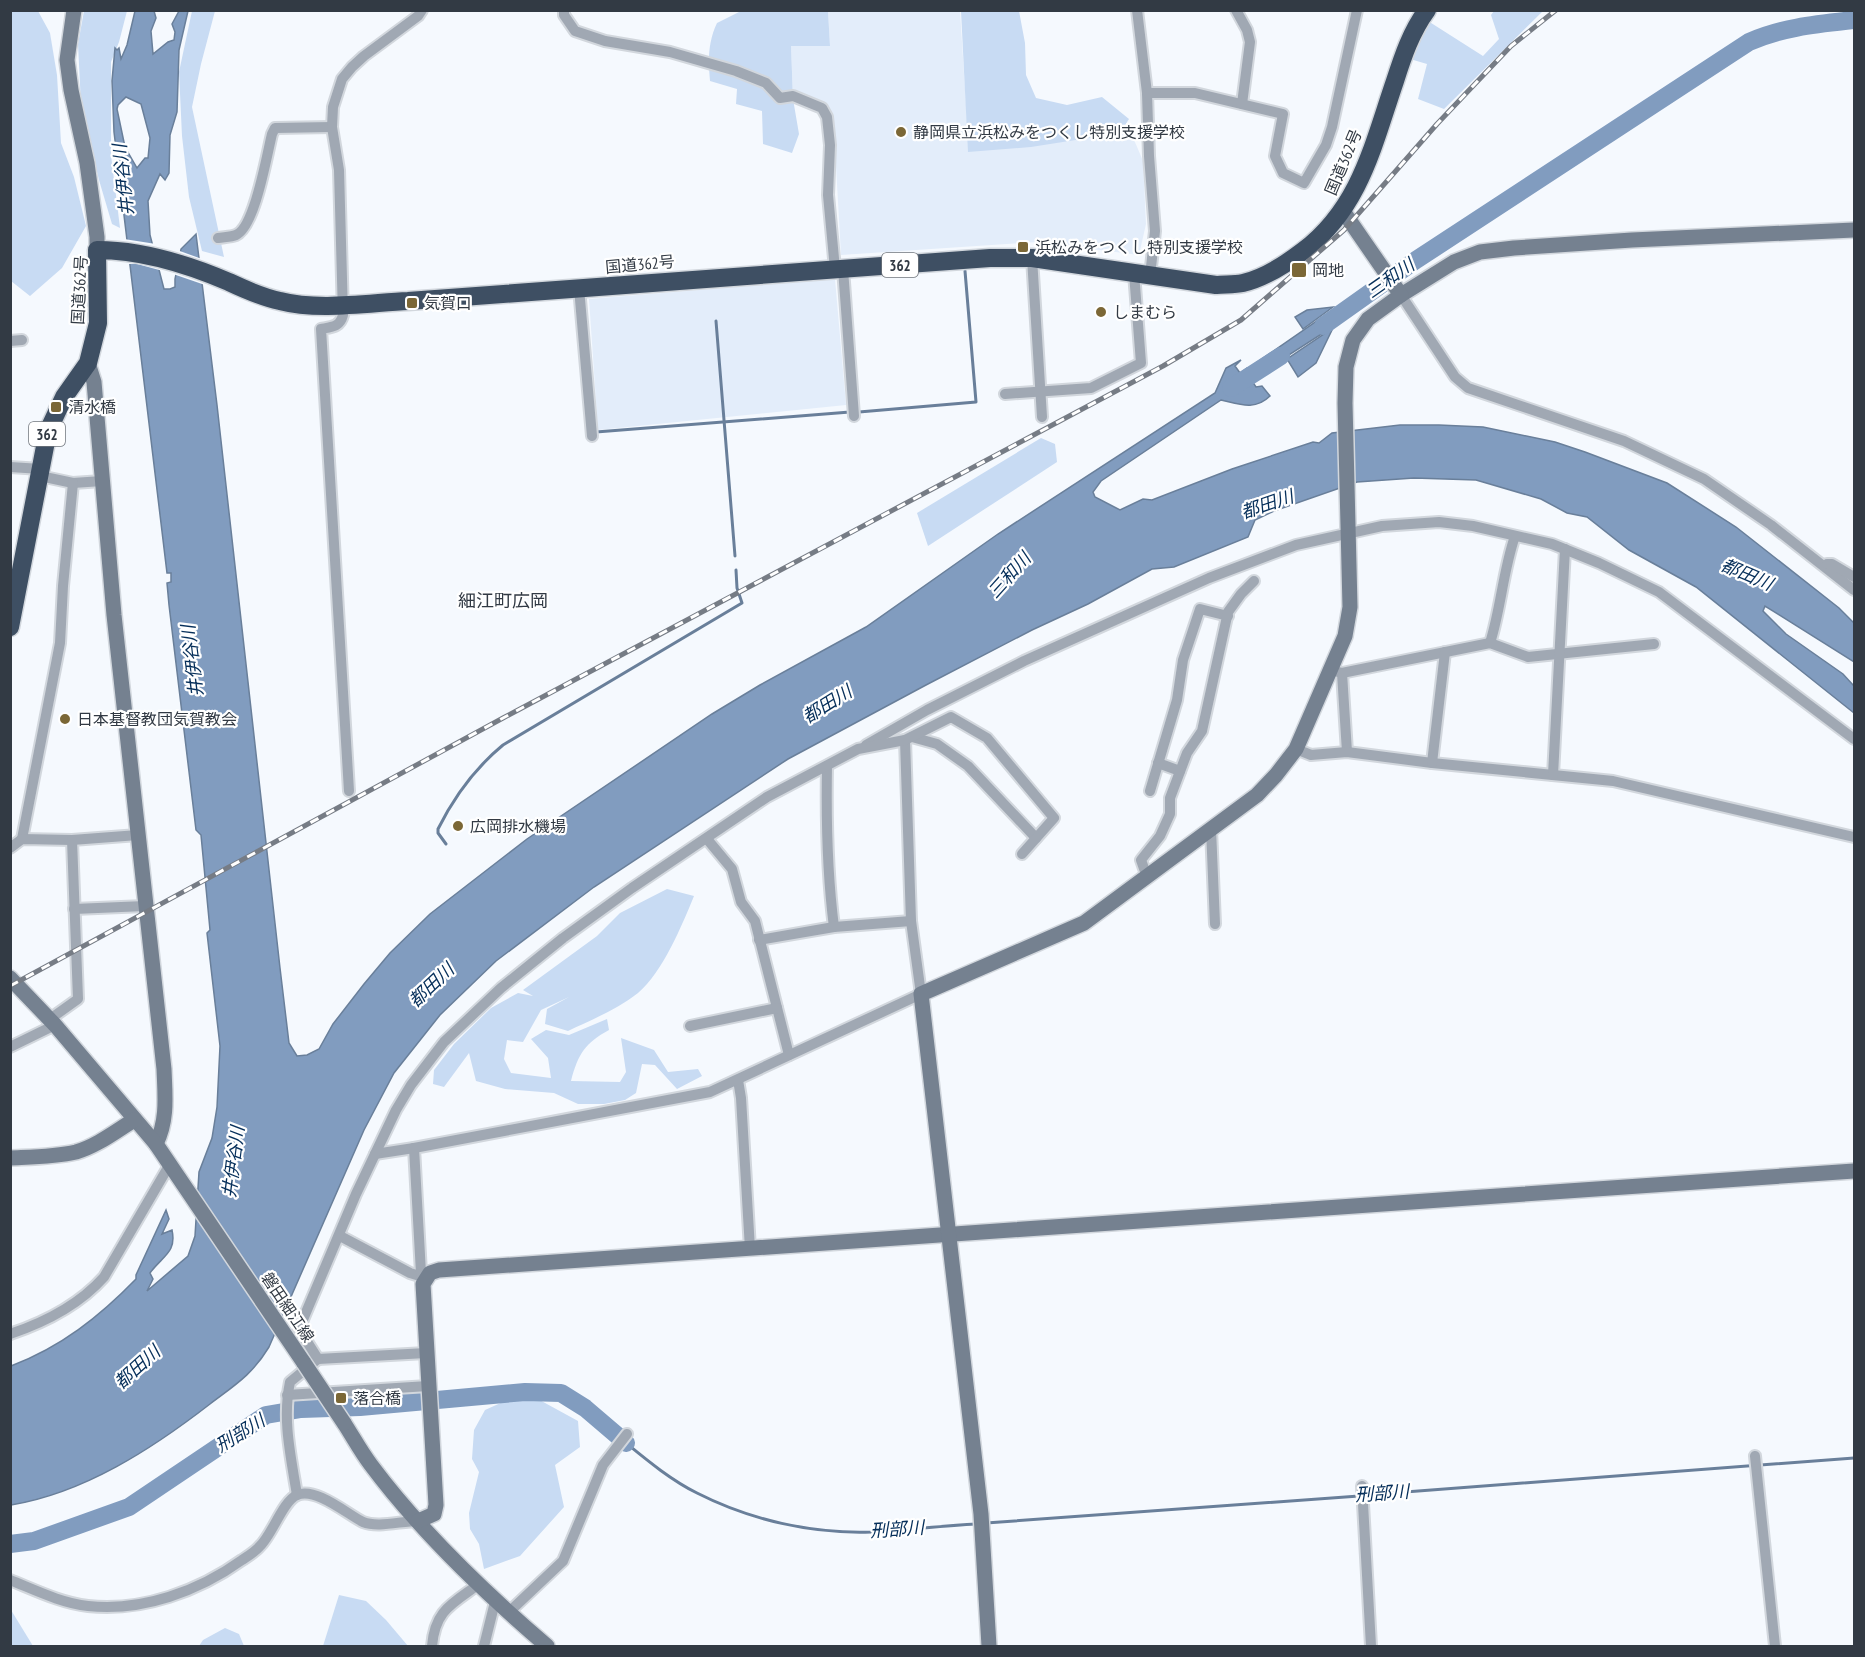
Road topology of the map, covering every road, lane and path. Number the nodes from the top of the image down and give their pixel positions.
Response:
1 (74, 10) edge
2 (422, 10) edge
3 (564, 10) edge
4 (1137, 10) edge
5 (1236, 10) edge
6 (1357, 10) edge
7 (1427, 10) edge
8 (1147, 93) junction
9 (1242, 104) junction
10 (332, 127) junction
11 (1343, 211) junction
12 (1854, 230) edge
13 (218, 238) dead end
14 (105, 250) junction
15 (1032, 258) junction
16 (839, 269) junction
17 (1142, 274) junction
18 (579, 288) junction
19 (1399, 291) junction
20 (341, 305) junction
21 (88, 363) junction
22 (1040, 392) junction
23 (1005, 394) dead end
24 (854, 416) dead end
25 (1042, 417) dead end
26 (592, 436) dead end
27 (10, 467) edge
28 (40, 472) junction
29 (102, 481) junction
30 (73, 483) junction
31 (1348, 531) junction
32 (1515, 536) junction
33 (1565, 549) junction
34 (1820, 563) junction
35 (1854, 577) edge
36 (1254, 581) dead end
37 (1854, 590) edge
38 (1227, 616) junction
39 (10, 627) edge
40 (1490, 643) junction
41 (1654, 644) dead end
42 (1445, 652) junction
43 (1558, 655) junction
44 (1336, 671) junction
45 (909, 738) junction
46 (1854, 739) edge
47 (858, 749) junction
48 (1296, 749) junction
49 (1347, 752) junction
50 (1158, 763) junction
51 (1432, 763) junction
52 (826, 766) junction
53 (1180, 771) junction
54 (1552, 776) junction
55 (349, 791) dead end
56 (1150, 791) dead end
57 (1211, 829) junction
58 (138, 835) junction
59 (1854, 837) edge
60 (1036, 838) junction
61 (22, 839) junction
62 (707, 839) junction
63 (72, 840) junction
64 (10, 848) edge
65 (1022, 854) dead end
66 (1147, 877) junction
67 (145, 906) junction
68 (74, 909) junction
69 (911, 921) junction
70 (1215, 924) dead end
71 (834, 927) junction
72 (759, 940) junction
73 (10, 978) edge
74 (921, 994) junction
75 (777, 1008) junction
76 (52, 1022) junction
77 (690, 1026) dead end
78 (10, 1047) edge
79 (789, 1055) junction
80 (738, 1080) junction
81 (134, 1120) junction
82 (156, 1144) junction
83 (414, 1148) junction
84 (375, 1154) junction
85 (10, 1158) edge
86 (172, 1167) junction
87 (1854, 1171) edge
88 (340, 1236) junction
89 (947, 1236) junction
90 (750, 1249) junction
91 (426, 1278) junction
92 (10, 1334) edge
93 (426, 1353) junction
94 (311, 1361) junction
95 (428, 1386) junction
96 (287, 1397) junction
97 (627, 1434) dead end
98 (1755, 1456) dead end
99 (1362, 1486) dead end
100 (297, 1495) junction
101 (418, 1521) junction
102 (10, 1580) edge
103 (479, 1584) junction
104 (495, 1602) junction
105 (508, 1613) junction
106 (432, 1647) edge
107 (484, 1647) edge
108 (547, 1647) edge
109 (989, 1647) edge
110 (1371, 1647) edge
111 (1774, 1647) edge

1 - 14 street
2 - 10 street
3 - 16 street
4 - 8 street
5 - 9 street
6 - 9 street
7 - 11 highway, 国道362号 / 362
8 - 9 street
8 - 17 street
10 - 13 street
10 - 20 street
11 - 17 highway, 国道362号 / 362
11 - 19 street
12 - 19 street
14 - 20 highway, 国道362号 / 362
14 - 21 highway, 国道362号 / 362
15 - 16 highway, 国道362号 / 362
15 - 17 highway, 国道362号 / 362
15 - 22 street
16 - 18 highway, 国道362号 / 362
16 - 24 street
17 - 22 street
18 - 20 highway, 国道362号 / 362
18 - 26 street
19 - 31 street
19 - 34 street
20 - 55 street
21 - 28 highway, 国道362号 / 362
21 - 29 street
22 - 23 street
22 - 25 street
27 - 28 street
28 - 30 street
28 - 39 highway, 国道362号 / 362
29 - 30 street
29 - 58 street
30 - 61 street
31 - 32 street
31 - 44 street
31 - 47 street
32 - 33 street
32 - 40 street
33 - 43 street
33 - 46 street
34 - 35 street
34 - 37 street
36 - 38 street
38 - 50 street
38 - 53 street
40 - 42 street
40 - 43 street
41 - 43 street
42 - 44 street
42 - 51 street
43 - 54 street
44 - 48 street
44 - 49 street
45 - 47 street
45 - 60 street
45 - 60 street
45 - 69 street
47 - 52 street
48 - 49 street
48 - 57 street
49 - 51 street
50 - 53 street
50 - 56 street
51 - 54 street
52 - 62 street
52 - 71 street
53 - 66 street
54 - 59 street
57 - 66 street
57 - 70 street
58 - 63 street
58 - 67 street
60 - 65 street
61 - 63 street
61 - 64 street
62 - 72 street
62 - 84 street
63 - 68 street
66 - 74 street
67 - 68 street
67 - 82 street
68 - 76 street
69 - 71 street
69 - 74 street
71 - 72 street
72 - 75 street
73 - 76 street, 磐田細江線
74 - 79 street
74 - 89 street
75 - 77 street
75 - 79 street
76 - 78 street
76 - 81 street, 磐田細江線
79 - 80 street
80 - 83 street
80 - 90 street
81 - 82 street, 磐田細江線
81 - 85 street
82 - 86 street, 磐田細江線
83 - 84 street
83 - 91 street
84 - 88 street
86 - 92 street
86 - 94 street, 磐田細江線
87 - 89 street
88 - 91 street
88 - 94 street
89 - 90 street
89 - 109 street
90 - 91 street
91 - 93 street
93 - 94 street
93 - 95 street
94 - 96 street
94 - 101 street, 磐田細江線, bridge
95 - 96 street
95 - 101 street
96 - 100 street
97 - 105 street
98 - 111 street
99 - 110 street
100 - 101 street
100 - 102 street
101 - 103 street, 磐田細江線
103 - 104 street, 磐田細江線
103 - 106 street
104 - 105 street, 磐田細江線
104 - 107 street
105 - 108 street, 磐田細江線

